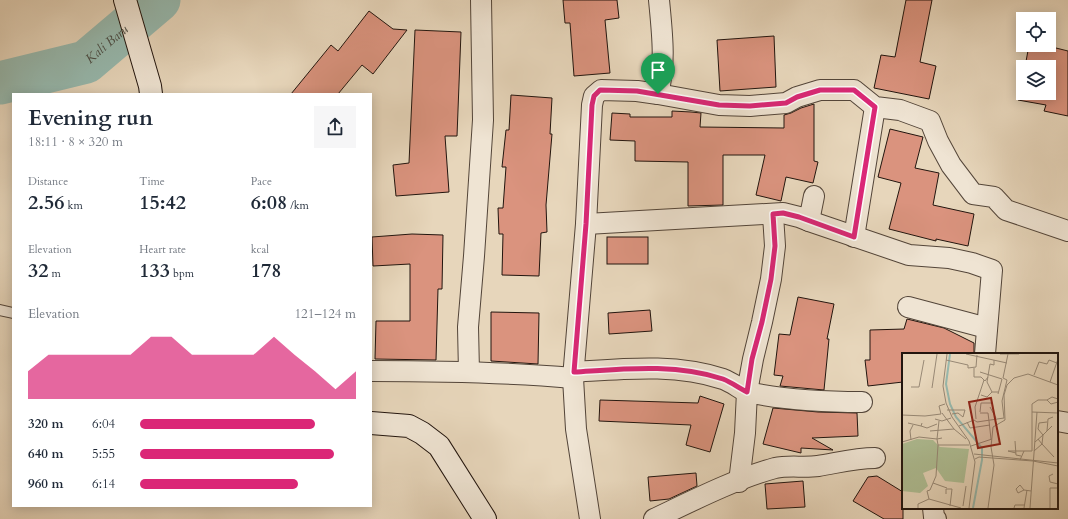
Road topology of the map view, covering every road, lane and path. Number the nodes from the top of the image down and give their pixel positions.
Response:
1 (125, 0) edge
2 (481, 0) edge
3 (659, 0) edge
4 (151, 90) edge
5 (658, 94) junction
6 (875, 107) junction
7 (814, 196) dead end
8 (773, 214) junction
9 (809, 221) junction
10 (586, 224) junction
11 (1068, 231) edge
12 (854, 237) junction
13 (908, 307) dead end
14 (0, 310) edge
15 (12, 313) edge
16 (988, 328) junction
17 (985, 353) edge
18 (372, 371) edge
19 (469, 372) junction
20 (573, 375) junction
21 (747, 392) junction
22 (862, 402) dead end
23 (1058, 421) edge
24 (1068, 422) edge
25 (372, 423) edge
26 (875, 458) dead end
27 (739, 482) junction
28 (933, 509) edge
29 (485, 519) edge
30 (590, 519) edge
31 (654, 519) edge
32 (936, 519) edge

1 - 4 street
2 - 19 street
3 - 5 street
5 - 6 street
5 - 10 street
6 - 11 street
6 - 12 street
7 - 9 street
8 - 9 street
8 - 10 street
8 - 21 street
9 - 12 street
10 - 20 street
12 - 16 street
13 - 16 street
14 - 15 lane
16 - 17 street
18 - 19 street
19 - 20 street
20 - 21 street
20 - 30 street
21 - 22 street
21 - 27 street
23 - 24 street
25 - 29 street
26 - 27 street
27 - 31 street
28 - 32 street

